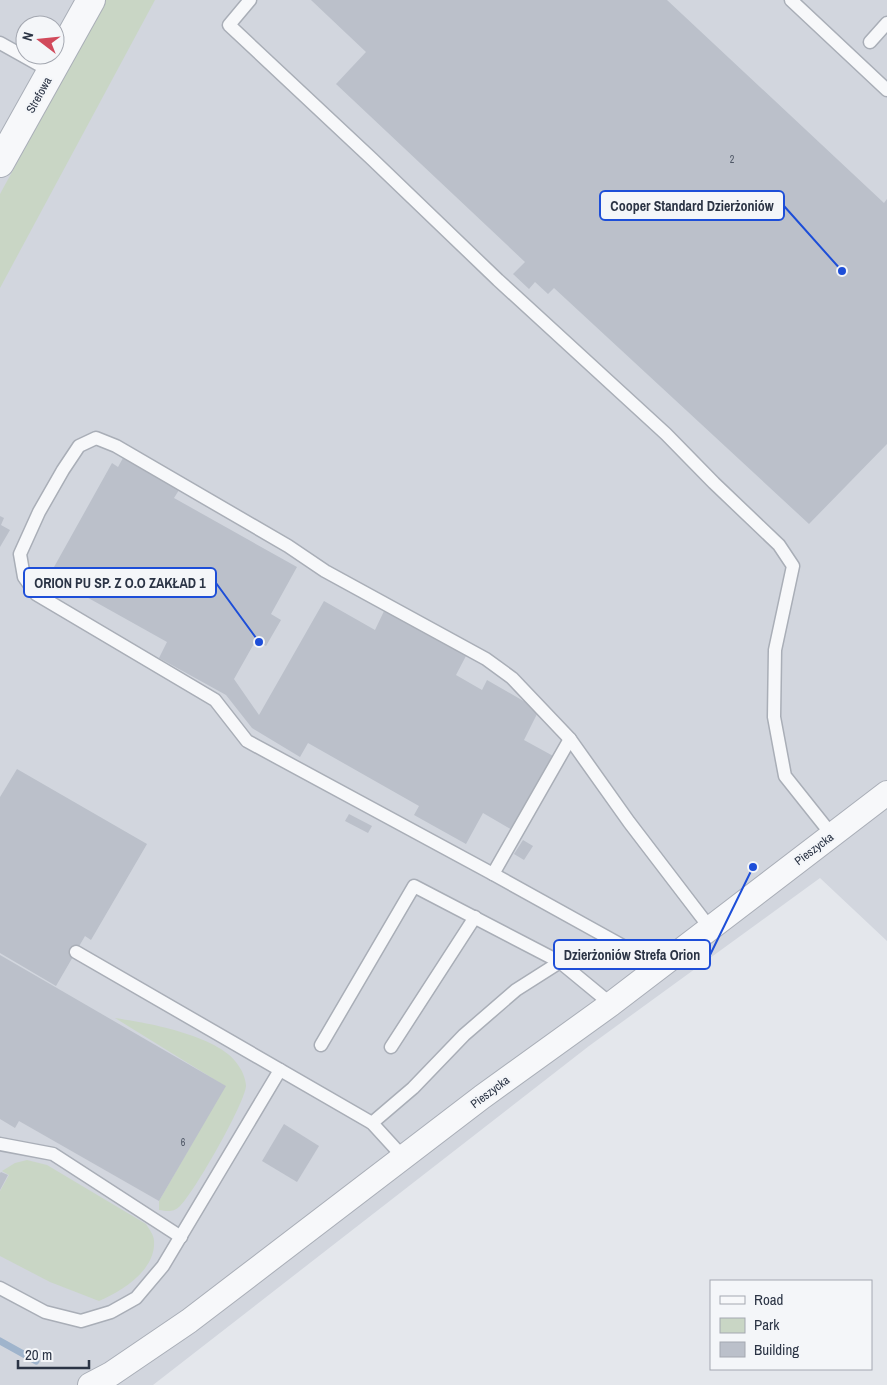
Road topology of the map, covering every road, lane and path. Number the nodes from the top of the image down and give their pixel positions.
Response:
1 (91, 0) edge
2 (250, 0) edge
3 (791, 0) edge
4 (887, 23) edge
5 (870, 42) dead end
6 (0, 43) edge
7 (52, 72) junction
8 (887, 90) edge
9 (0, 164) edge
10 (570, 739) junction
11 (887, 793) edge
12 (832, 835) junction
13 (493, 874) junction
14 (475, 917) junction
15 (710, 928) junction
16 (76, 952) dead end
17 (560, 962) junction
18 (659, 966) junction
19 (611, 1004) junction
20 (321, 1045) dead end
21 (391, 1047) dead end
22 (280, 1070) junction
23 (372, 1123) junction
24 (0, 1144) edge
25 (404, 1158) junction
26 (181, 1237) junction
27 (0, 1288) edge
28 (90, 1385) edge

1 - 7 street, Strefowa
2 - 12 lane
3 - 8 lane
4 - 5 lane
6 - 7 lane
7 - 9 street, Strefowa
10 - 13 lane
10 - 13 lane
10 - 15 lane
11 - 12 street, Pieszycka
12 - 15 street, Pieszycka
13 - 18 lane
14 - 17 lane
14 - 20 lane
14 - 21 lane
15 - 18 street, Pieszycka
16 - 22 lane
17 - 19 lane
17 - 23 lane
18 - 19 street, Pieszycka
19 - 25 street, Pieszycka
22 - 23 lane
22 - 26 lane
23 - 25 lane
24 - 26 lane
25 - 28 street, Pieszycka
26 - 27 lane

